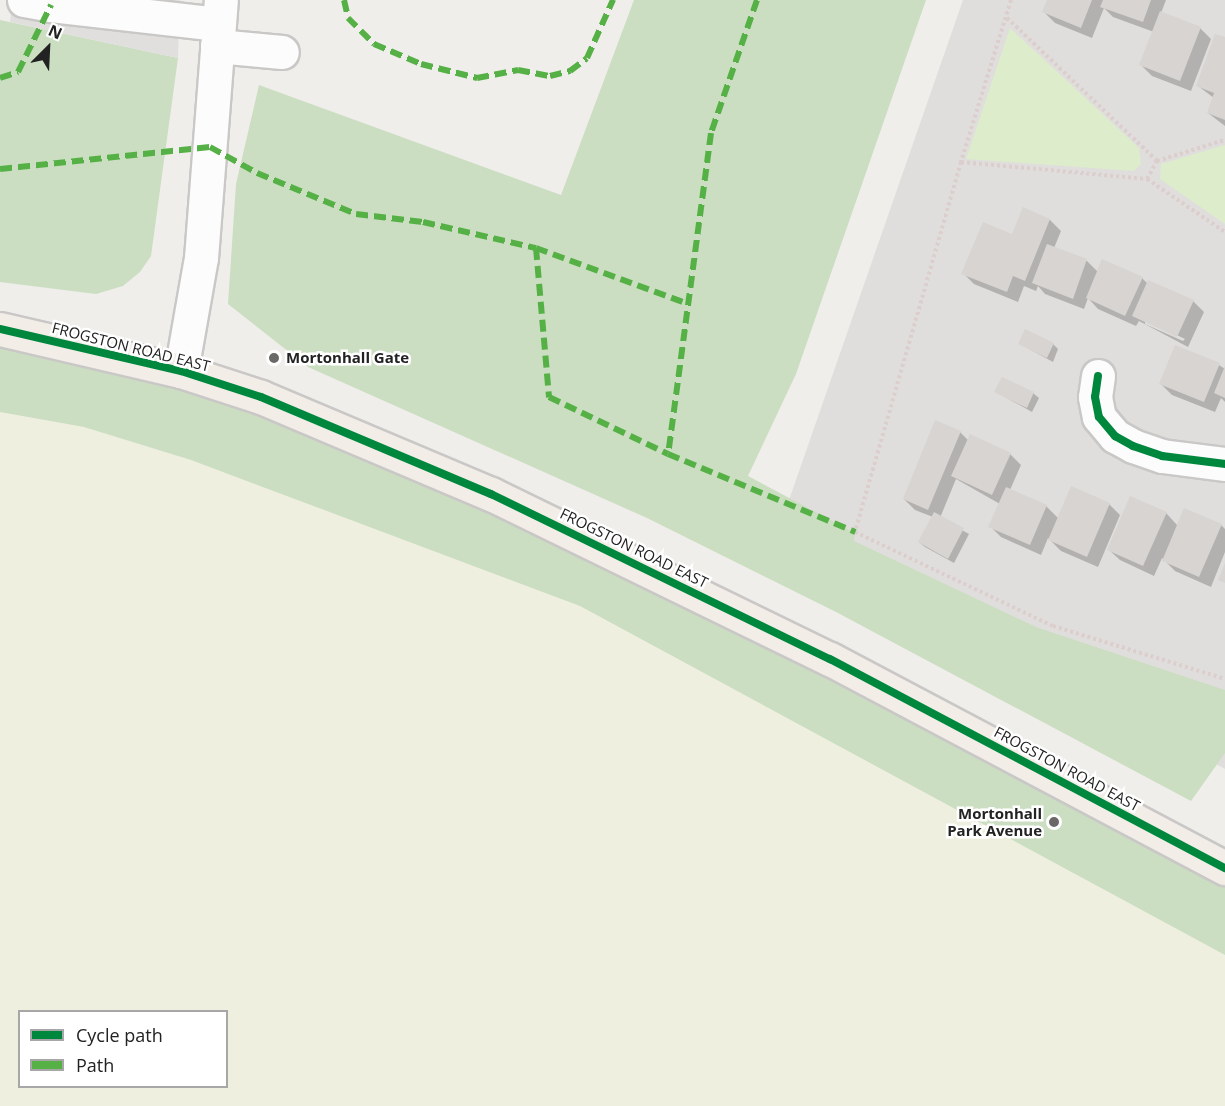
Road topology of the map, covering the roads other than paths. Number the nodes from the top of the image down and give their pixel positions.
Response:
1 (42, 2) edge
2 (219, 23) edge
3 (282, 52) dead end
4 (0, 329) edge
5 (181, 371) junction
6 (1098, 376) dead end
7 (1225, 464) edge
8 (1223, 863) edge

1 - 2 street
2 - 3 street
2 - 5 street
4 - 5 main road, FROGSTON ROAD EAST
5 - 8 main road, FROGSTON ROAD EAST
6 - 7 street

